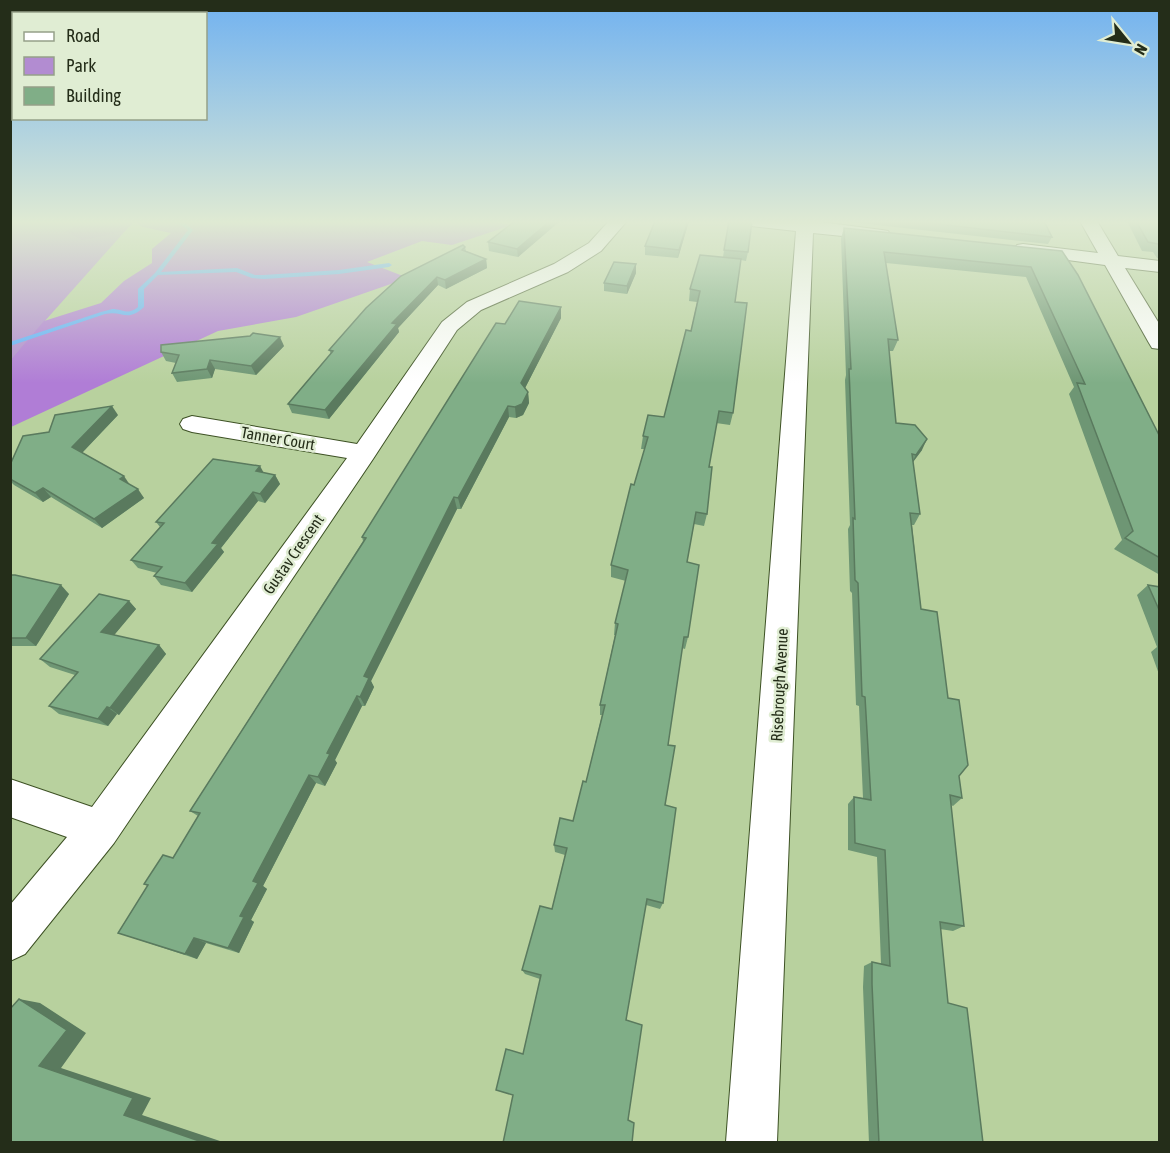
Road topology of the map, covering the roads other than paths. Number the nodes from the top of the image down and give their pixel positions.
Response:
1 (544, 275) edge
2 (802, 275) edge
3 (1120, 275) edge
4 (1160, 343) edge
5 (192, 423) dead end
6 (364, 453) junction
7 (10, 798) edge
8 (100, 829) junction
9 (10, 939) edge
10 (752, 1143) edge

1 - 6 street, Gustav Crescent
2 - 10 street, Risebrough Avenue
3 - 4 street
5 - 6 street, Tanner Court
6 - 8 street, Gustav Crescent
7 - 8 street
8 - 9 street, Gustav Crescent

